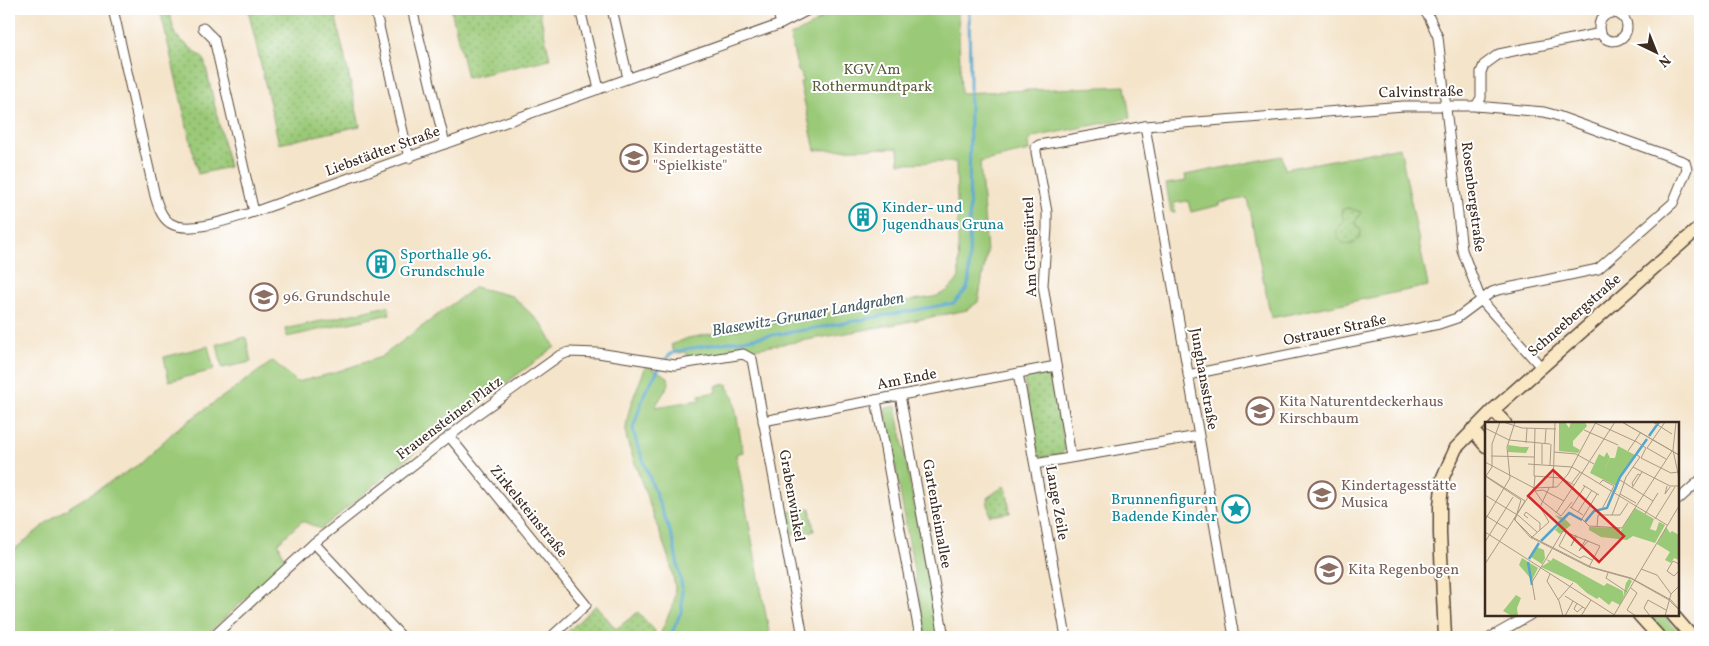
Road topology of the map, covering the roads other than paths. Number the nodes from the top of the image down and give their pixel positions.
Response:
1 (113, 9) edge
2 (375, 9) edge
3 (412, 9) edge
4 (580, 9) edge
5 (612, 9) edge
6 (777, 9) edge
7 (810, 9) edge
8 (1423, 9) edge
9 (781, 24) junction
10 (202, 28) dead end
11 (1601, 33) dead end
12 (628, 78) junction
13 (599, 89) junction
14 (1447, 106) junction
15 (1476, 106) junction
16 (1145, 126) junction
17 (445, 144) junction
18 (409, 158) junction
19 (1686, 166) joint
20 (254, 212) junction
21 (1700, 227) edge
22 (1481, 300) junction
23 (752, 359) joint
24 (1056, 366) junction
25 (1542, 368) junction
26 (1018, 373) junction
27 (1188, 375) junction
28 (900, 395) junction
29 (876, 400) junction
30 (1493, 410) junction
31 (763, 421) junction
32 (1503, 422) edge
33 (1472, 430) junction
34 (449, 436) junction
35 (1198, 436) junction
36 (1485, 445) edge
37 (1071, 457) junction
38 (1035, 464) junction
39 (1700, 480) edge
40 (1679, 499) edge
41 (314, 543) junction
42 (1528, 616) edge
43 (1640, 616) edge
44 (1674, 616) edge
45 (213, 637) edge
46 (402, 637) edge
47 (551, 637) edge
48 (803, 637) edge
49 (920, 637) edge
50 (944, 637) edge
51 (1066, 637) edge
52 (1234, 637) edge
53 (1445, 637) edge
54 (1491, 637) edge
55 (1659, 637) edge
56 (1692, 637) edge

1 - 20 street, Liebstädter Straße
2 - 18 street
3 - 17 street
4 - 13 street
5 - 12 street
6 - 9 street
7 - 9 street, Liebstädter Straße
8 - 14 street, Rosenbergstraße
9 - 12 street, Liebstädter Straße
10 - 20 street
11 - 15 street
12 - 13 street, Liebstädter Straße
13 - 17 street, Liebstädter Straße
14 - 15 street, Calvinstraße
14 - 16 street, Calvinstraße
14 - 22 street, Rosenbergstraße
15 - 19 street, Calvinstraße
16 - 24 street, Am Grüngürtel
16 - 27 street, Junghansstraße
17 - 18 street, Liebstädter Straße
18 - 20 street, Liebstädter Straße
19 - 22 street, Schneebergstraße
21 - 25 street, Schneebergstraße
22 - 25 street, Rosenbergstraße
22 - 27 street, Ostrauer Straße
23 - 31 street, Grabenwinkel
23 - 34 street, Frauensteiner Platz
24 - 26 street, Am Ende
24 - 37 street, Am Grüngürtel
25 - 30 street, Schneebergstraße
26 - 28 street, Am Ende
26 - 38 street, Lange Zeile
27 - 35 street, Junghansstraße
28 - 29 street, Am Ende
28 - 50 street, Gartenheimallee
29 - 31 street, Am Ende
29 - 49 street
30 - 32 street
30 - 33 street, Schneebergstraße
31 - 48 street, Grabenwinkel
33 - 36 street
33 - 53 street, Schneebergstraße
34 - 41 street, Frauensteiner Platz
34 - 47 street, Zirkelsteinstraße
35 - 37 street
35 - 52 street, Junghansstraße
37 - 38 street
38 - 51 street, Lange Zeile
39 - 40 street
41 - 45 street, Frauensteiner Platz
41 - 46 street
42 - 54 street
43 - 55 street
44 - 56 street

